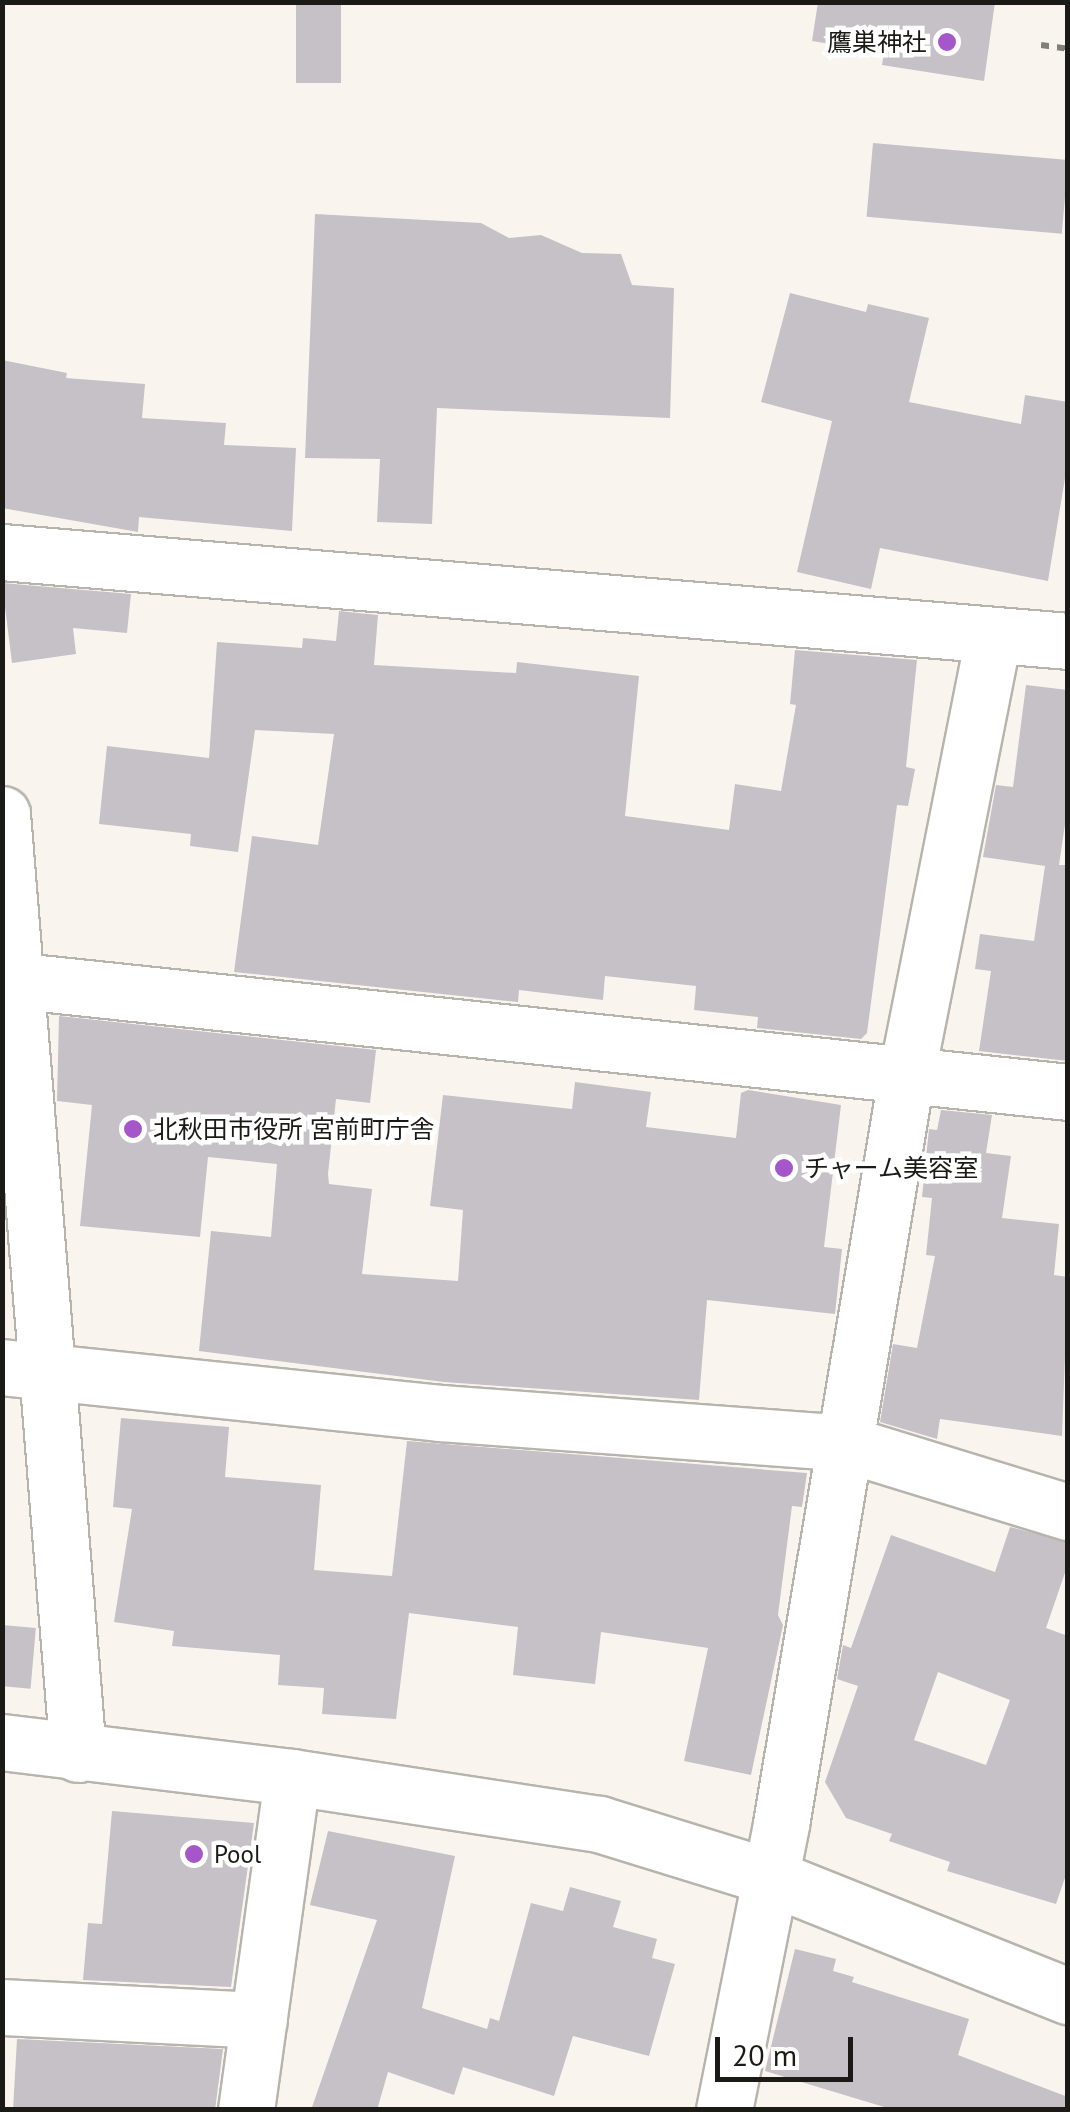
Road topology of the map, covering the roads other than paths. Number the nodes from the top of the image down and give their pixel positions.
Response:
1 (2, 552) edge
2 (993, 636) junction
3 (1068, 640) edge
4 (2, 814) edge
5 (9, 979) edge
6 (906, 1072) junction
7 (1068, 1092) edge
8 (24, 1369) edge
9 (840, 1442) junction
10 (1068, 1512) edge
11 (2, 1742) edge
12 (78, 1754) junction
13 (292, 1777) junction
14 (770, 1877) junction
15 (1068, 1996) edge
16 (2, 2007) edge
17 (258, 2020) junction
18 (246, 2110) edge
19 (724, 2110) edge

1 - 2 street
2 - 3 street
2 - 6 street
4 - 5 street
5 - 6 street
5 - 8 street
6 - 7 street
6 - 9 street
8 - 9 street
8 - 12 street
9 - 10 street
9 - 14 street
11 - 12 street
12 - 13 street
13 - 14 street
13 - 17 street
14 - 15 street
14 - 19 street
16 - 17 street
17 - 18 street

